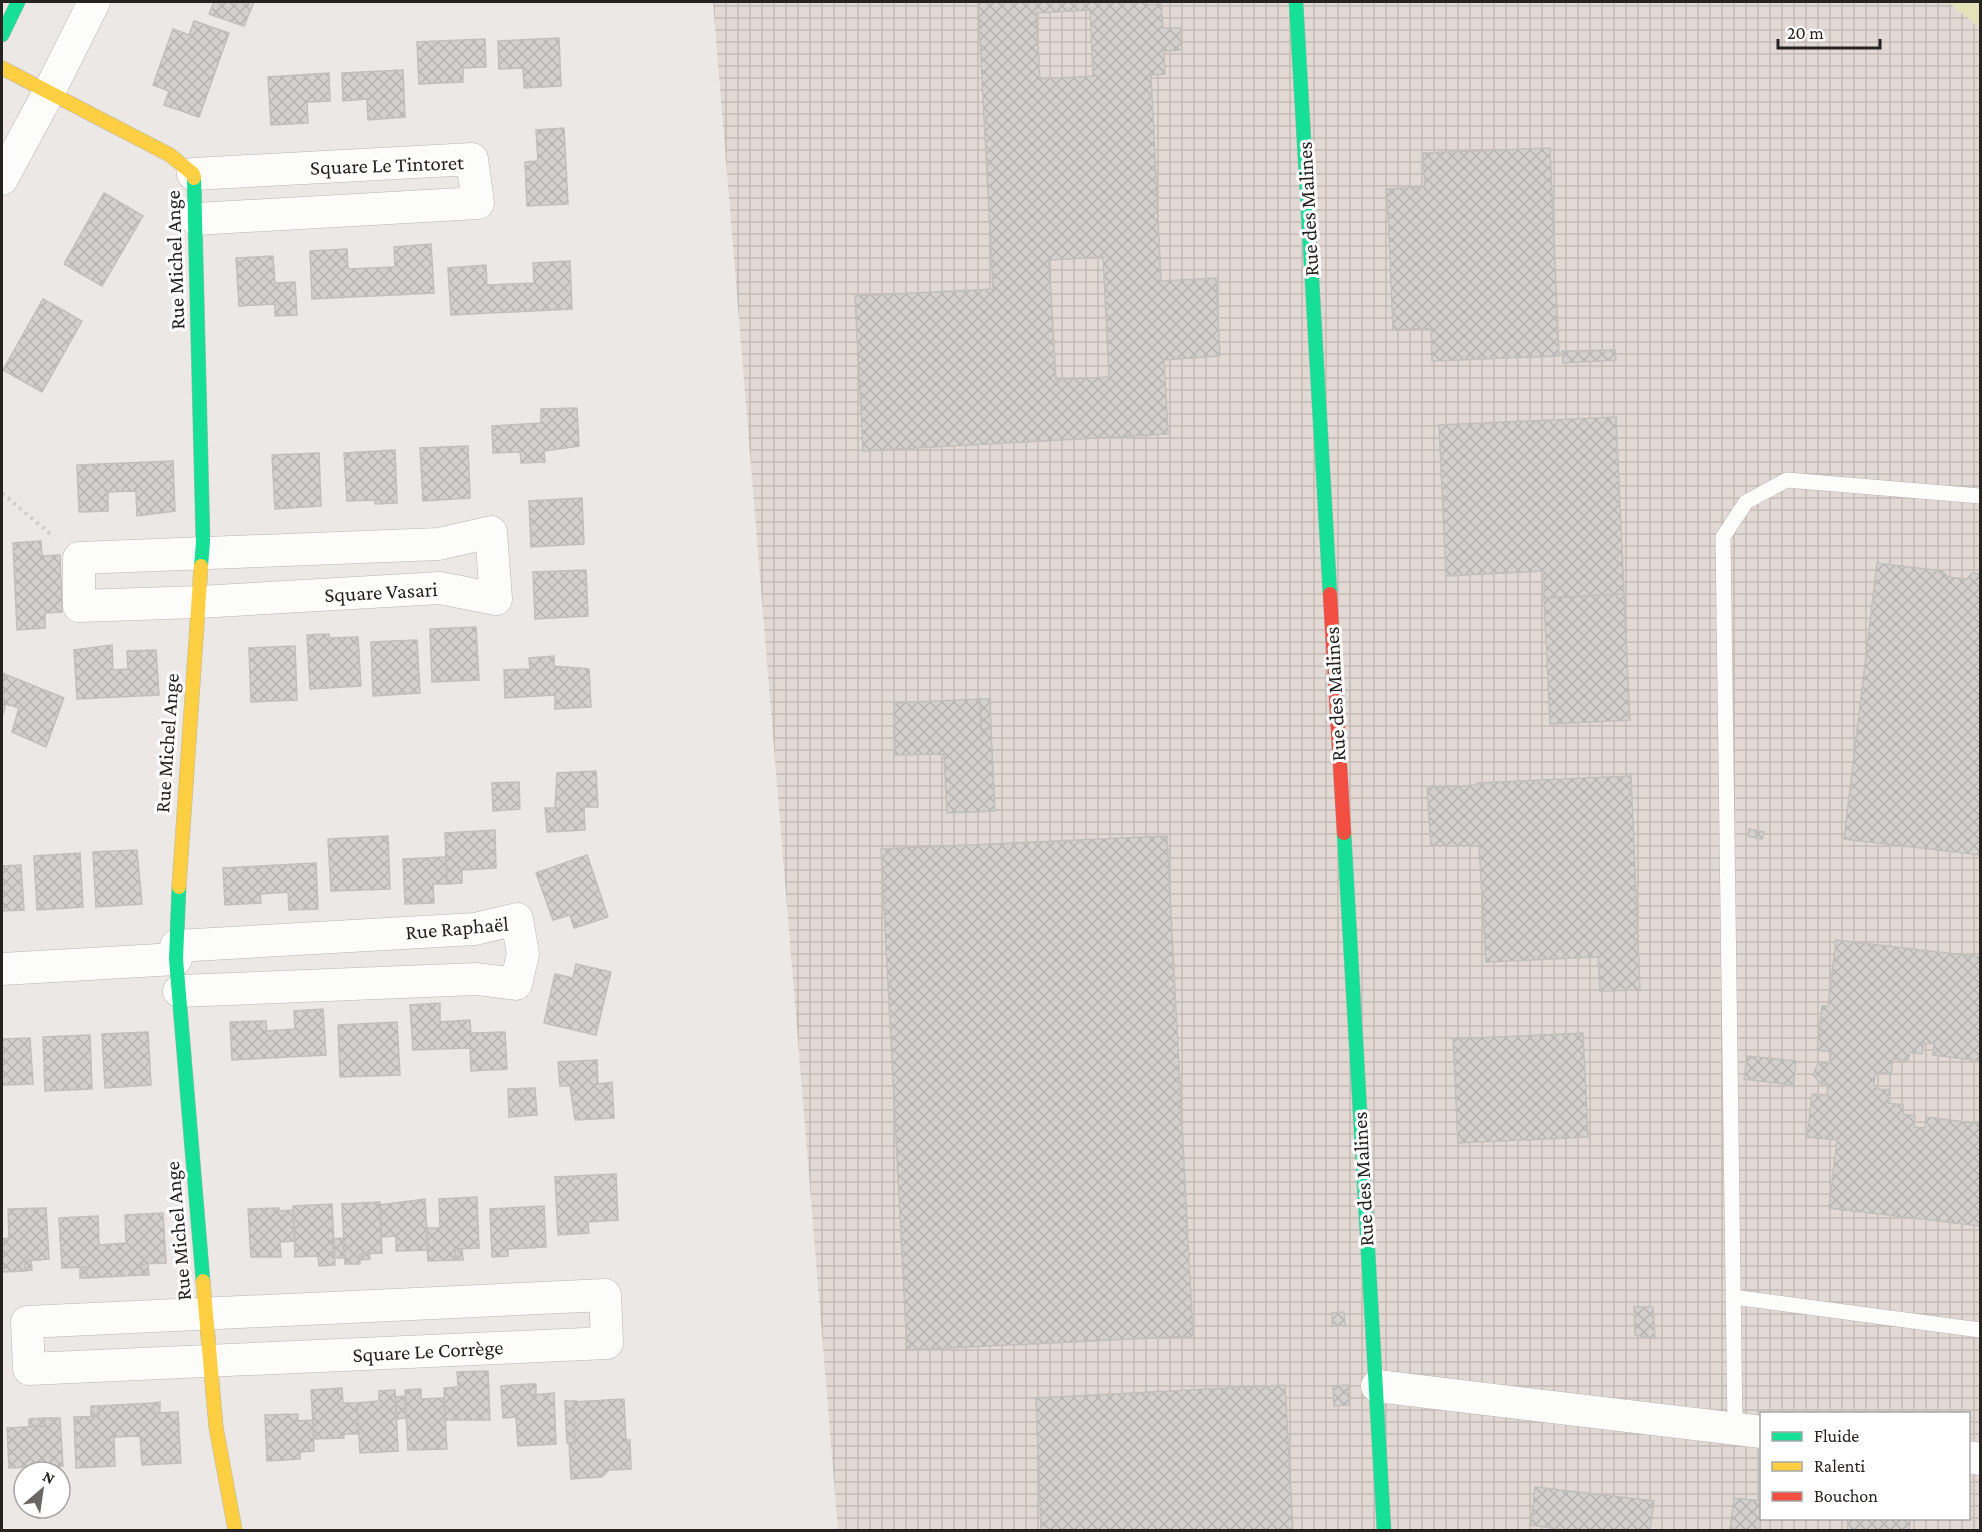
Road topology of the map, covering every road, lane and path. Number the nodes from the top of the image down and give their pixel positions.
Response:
1 (18, 2) edge
2 (94, 2) edge
3 (1296, 2) edge
4 (2, 35) edge
5 (2, 68) edge
6 (50, 92) junction
7 (192, 174) junction
8 (2, 179) edge
9 (196, 219) junction
10 (2, 493) edge
11 (1980, 496) edge
12 (203, 552) junction
13 (79, 558) junction
14 (199, 602) junction
15 (176, 953) junction
16 (2, 969) edge
17 (179, 991) junction
18 (1733, 1297) junction
19 (206, 1314) junction
20 (1980, 1330) edge
21 (210, 1361) junction
22 (1377, 1386) junction
23 (1748, 1431) edge
24 (235, 1530) edge
25 (1384, 1530) edge

1 - 4 street
2 - 6 street
3 - 22 street, Rue des Malines
5 - 6 street, Rue Michel Ange
6 - 7 street, Rue Michel Ange
6 - 8 street
7 - 9 street, Rue Michel Ange
7 - 9 street, Square Le Tintoret
9 - 12 street, Rue Michel Ange
10 - 13 path
11 - 18 lane
12 - 13 street, Square Vasari
12 - 14 street, Rue Michel Ange
12 - 14 street, Square Vasari
13 - 14 street, Square Vasari
14 - 15 street, Rue Michel Ange
15 - 16 street, Rue Raphaël
15 - 17 street, Rue Michel Ange
15 - 17 street, Rue Raphaël
17 - 19 street, Rue Michel Ange
18 - 20 lane
18 - 23 lane
19 - 21 street, Rue Michel Ange
19 - 21 street, Square Le Corrège
19 - 21 street, Square Le Corrège
21 - 24 street, Rue Michel Ange
22 - 23 street
22 - 25 street, Rue des Malines

